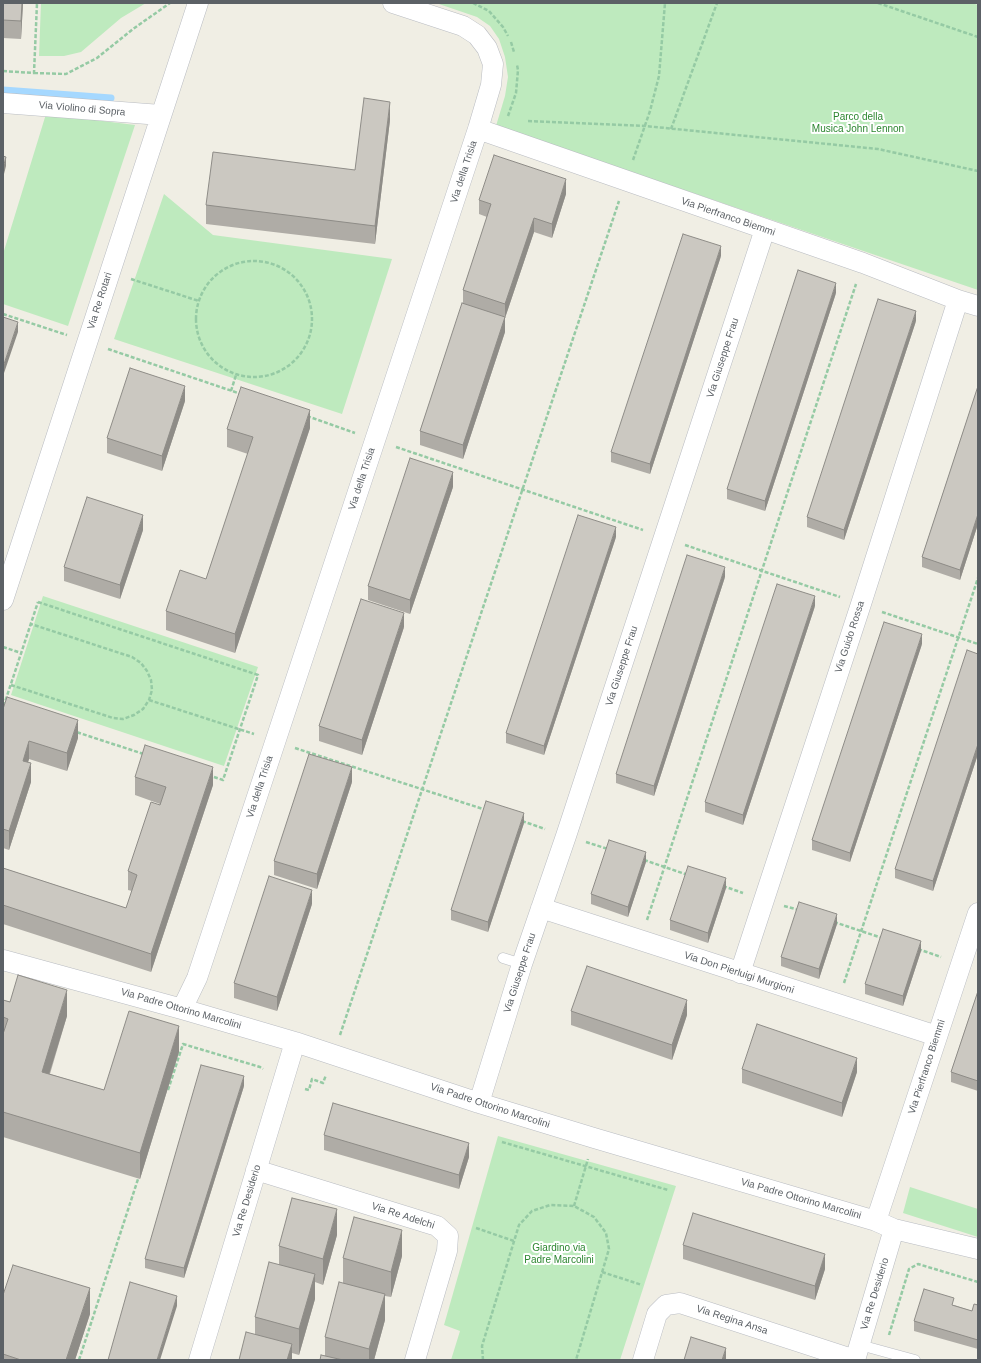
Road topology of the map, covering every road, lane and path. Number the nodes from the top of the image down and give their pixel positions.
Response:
1 (37, 3) edge
2 (170, 3) edge
3 (198, 3) edge
4 (393, 3) edge
5 (473, 3) edge
6 (665, 3) edge
7 (717, 3) edge
8 (878, 3) edge
9 (978, 37) edge
10 (515, 55) dead end
11 (516, 62) dead end
12 (3, 71) edge
13 (34, 73) junction
14 (3, 103) edge
15 (161, 115) junction
16 (506, 120) dead end
17 (522, 121) dead end
18 (645, 126) junction
19 (478, 129) junction
20 (671, 129) junction
21 (978, 171) edge
22 (626, 181) junction
23 (765, 229) junction
24 (863, 263) junction
25 (109, 273) junction
26 (958, 300) junction
27 (199, 301) junction
28 (978, 306) edge
29 (3, 314) edge
30 (86, 342) junction
31 (236, 374) junction
32 (231, 391) junction
33 (245, 396) edge
34 (303, 415) edge
35 (375, 440) junction
36 (523, 490) junction
37 (664, 537) junction
38 (762, 571) junction
39 (978, 578) edge
40 (3, 600) edge
41 (861, 604) junction
42 (31, 624) junction
43 (958, 637) junction
44 (978, 644) edge
45 (3, 647) edge
46 (21, 653) junction
47 (11, 685) junction
48 (541, 908) junction
49 (978, 913) edge
50 (640, 941) junction
51 (503, 958) dead end
52 (3, 960) edge
53 (522, 964) junction
54 (740, 973) junction
55 (837, 1004) junction
56 (182, 1008) junction
57 (937, 1036) junction
58 (295, 1042) junction
59 (334, 1055) junction
60 (283, 1083) junction
61 (165, 1097) edge
62 (479, 1103) junction
63 (594, 1138) junction
64 (502, 1142) dead end
65 (586, 1166) junction
66 (256, 1170) junction
67 (140, 1172) edge
68 (668, 1190) dead end
69 (574, 1206) junction
70 (876, 1221) junction
71 (476, 1228) dead end
72 (894, 1229) junction
73 (514, 1241) junction
74 (978, 1249) edge
75 (602, 1272) junction
76 (978, 1282) edge
77 (642, 1285) dead end
78 (883, 1352) junction
79 (857, 1355) edge
80 (79, 1360) edge
81 (199, 1360) edge
82 (415, 1360) edge
83 (483, 1360) edge
84 (576, 1360) edge
85 (643, 1360) edge
86 (915, 1360) edge

1 - 13 path
2 - 13 path
3 - 15 street, Via Re Rotari
4 - 19 street, Via della Trisia
5 - 10 path
6 - 18 path
7 - 20 path
8 - 9 path
11 - 16 path
12 - 13 path
14 - 15 street, Via Violino di Sopra
15 - 25 street, Via Re Rotari
17 - 18 path
18 - 20 path
18 - 22 path
19 - 22 street, Via Pierfranco Biemmi
19 - 35 street, Via della Trisia
20 - 21 path
22 - 23 street, Via Pierfranco Biemmi
22 - 36 path
23 - 24 street, Via Pierfranco Biemmi
23 - 37 street, Via Giuseppe Frau
24 - 26 street, Via Pierfranco Biemmi
24 - 38 path
25 - 27 path
25 - 30 street, Via Re Rotari
26 - 28 street, Via Pierfranco Biemmi
26 - 41 street, Via Guido Rossa
27 - 31 path
27 - 31 path
29 - 30 path
30 - 32 path
30 - 40 street, Via Re Rotari
31 - 32 path
32 - 33 path
34 - 35 path
35 - 36 path
35 - 56 street, Via della Trisia
36 - 37 path
36 - 59 path
37 - 38 path
37 - 48 street, Via Giuseppe Frau
38 - 41 path
38 - 50 path
39 - 43 path
41 - 43 path
41 - 54 street, Via Guido Rossa
42 - 46 path
42 - 47 path
42 - 47 path
43 - 44 path
43 - 55 path
45 - 46 path
46 - 47 path
48 - 50 street, Via Don Pierluigi Murgioni
48 - 53 street, Via Giuseppe Frau
49 - 57 street, Via Pierfranco Biemmi
50 - 54 street, Via Don Pierluigi Murgioni
51 - 53 lane
52 - 56 street, Via Padre Ottorino Marcolini
53 - 62 street, Via Giuseppe Frau
54 - 55 street, Via Don Pierluigi Murgioni
55 - 57 street, Via Don Pierluigi Murgioni
56 - 58 street, Via Padre Ottorino Marcolini
57 - 70 street, Via Pierfranco Biemmi
58 - 59 street, Via Padre Ottorino Marcolini
58 - 60 street, Via Re Desiderio
59 - 60 path
59 - 62 street, Via Padre Ottorino Marcolini
60 - 61 path
60 - 66 street, Via Re Desiderio
62 - 63 street, Via Padre Ottorino Marcolini
63 - 65 path
63 - 70 street, Via Padre Ottorino Marcolini
64 - 65 path
65 - 68 path
65 - 69 path
66 - 81 street, Via Re Desiderio
66 - 82 street, Via Re Adelchi
67 - 80 path
69 - 73 path
69 - 75 path
70 - 72 street, Via Padre Ottorino Marcolini
71 - 73 path
72 - 74 street, Via Padre Ottorino Marcolini
72 - 79 street, Via Re Desiderio
73 - 83 path
75 - 77 path
75 - 84 path
76 - 78 path
78 - 79 lane, Via Regina Ansa
78 - 86 lane, Via Regina Ansa
79 - 85 street, Via Regina Ansa

